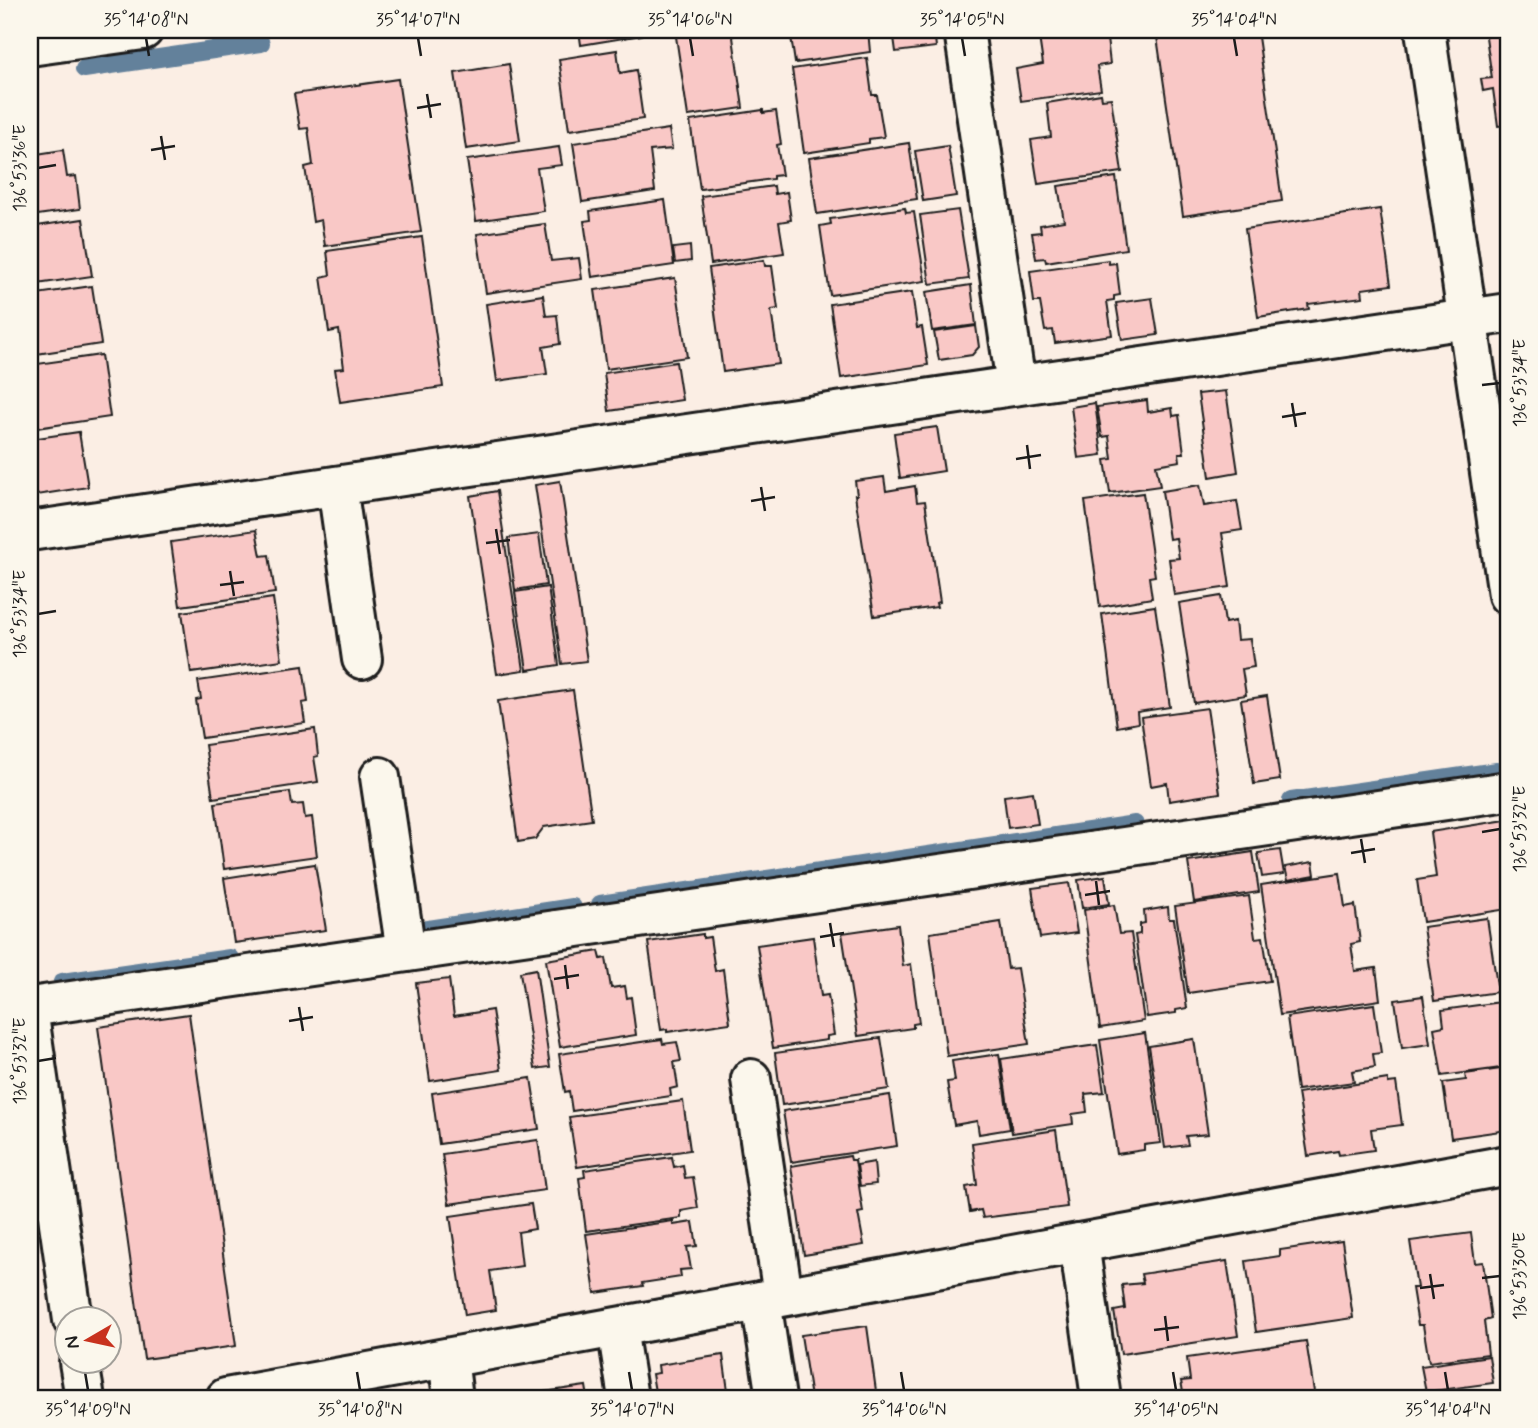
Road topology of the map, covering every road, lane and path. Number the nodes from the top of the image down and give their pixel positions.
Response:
1 (143, 30) edge
2 (964, 30) edge
3 (1425, 30) edge
4 (30, 46) edge
5 (1508, 313) edge
6 (1467, 318) junction
7 (1016, 385) junction
8 (337, 486) junction
9 (30, 531) edge
10 (1508, 595) edge
11 (362, 659) dead end
12 (380, 777) dead end
13 (1508, 791) edge
14 (406, 952) junction
15 (30, 1007) edge
16 (30, 1023) edge
17 (751, 1079) dead end
18 (1508, 1165) edge
19 (1079, 1243) junction
20 (772, 1299) junction
21 (71, 1306) edge
22 (617, 1328) junction
23 (447, 1359) junction
24 (81, 1376) edge
25 (85, 1398) edge
26 (226, 1398) edge
27 (453, 1398) edge
28 (628, 1398) edge
29 (776, 1398) edge
30 (1101, 1398) edge

1 - 4 street
2 - 7 street
3 - 6 street
5 - 6 street
6 - 7 street
6 - 10 street
7 - 8 street
8 - 9 street
8 - 11 street
12 - 14 street
13 - 14 street
14 - 15 street
16 - 21 street
17 - 20 street
18 - 19 street
19 - 20 street
19 - 30 street
20 - 22 street
20 - 29 street
22 - 23 street
22 - 28 street
23 - 26 street
23 - 27 street
24 - 25 street

